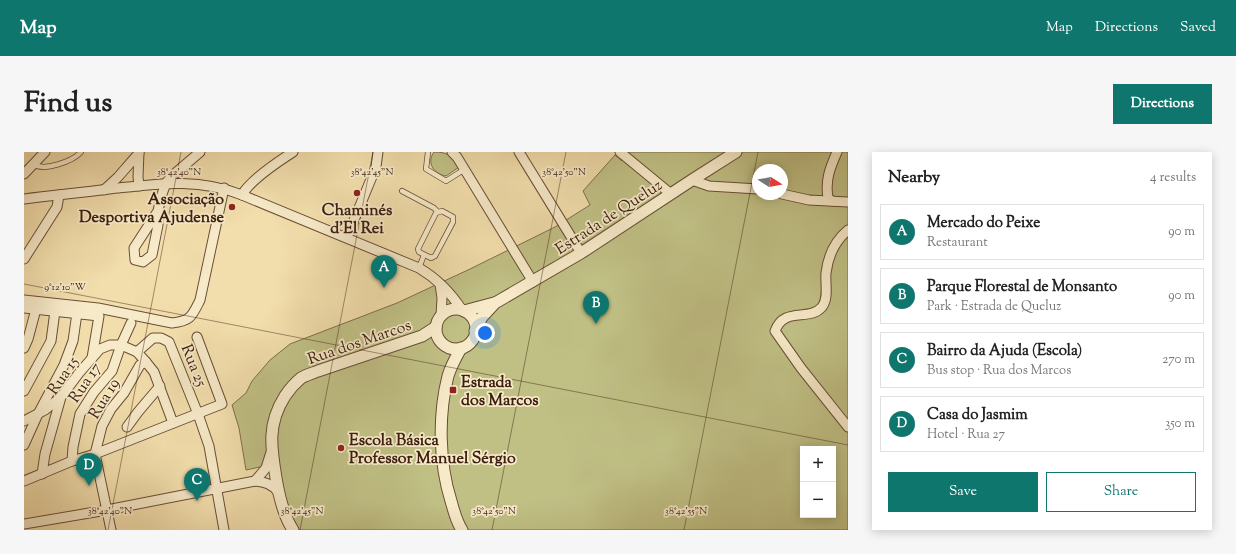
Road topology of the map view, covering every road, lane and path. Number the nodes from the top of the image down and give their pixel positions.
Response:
1 (45, 152) edge
2 (82, 152) edge
3 (139, 152) edge
4 (200, 152) edge
5 (293, 152) edge
6 (378, 152) edge
7 (428, 152) edge
8 (452, 152) edge
9 (519, 152) edge
10 (620, 152) edge
11 (736, 152) edge
12 (837, 152) edge
13 (33, 164) junction
14 (464, 169) junction
15 (24, 174) edge
16 (692, 180) junction
17 (166, 184) junction
18 (139, 186) junction
19 (224, 188) junction
20 (752, 189) edge
21 (104, 190) junction
22 (402, 191) dead end
23 (671, 194) junction
24 (59, 195) junction
25 (242, 195) junction
26 (788, 195) edge
27 (24, 199) edge
28 (832, 201) junction
29 (848, 202) edge
30 (158, 211) junction
31 (438, 212) junction
32 (848, 230) edge
33 (347, 238) junction
34 (581, 253) junction
35 (424, 255) junction
36 (24, 259) edge
37 (419, 268) junction
38 (532, 282) junction
39 (440, 284) junction
40 (24, 300) edge
41 (495, 303) junction
42 (24, 308) edge
43 (36, 309) junction
44 (463, 310) junction
45 (56, 311) junction
46 (78, 313) junction
47 (441, 316) junction
48 (131, 323) dead end
49 (436, 328) junction
50 (475, 331) junction
51 (196, 337) dead end
52 (121, 345) junction
53 (24, 348) edge
54 (460, 348) junction
55 (137, 352) junction
56 (92, 358) junction
57 (146, 362) junction
58 (160, 386) junction
59 (24, 391) edge
60 (61, 397) junction
61 (38, 414) junction
62 (198, 414) junction
63 (24, 421) edge
64 (173, 423) junction
65 (127, 427) dead end
66 (848, 428) edge
67 (24, 445) edge
68 (271, 452) junction
69 (95, 454) junction
70 (72, 461) junction
71 (42, 474) junction
72 (24, 481) edge
73 (255, 481) junction
74 (217, 489) junction
75 (278, 492) junction
76 (107, 510) junction
77 (24, 524) edge
78 (291, 529) edge
79 (111, 530) edge
80 (224, 530) edge
81 (462, 530) edge

1 - 13 street
2 - 13 lane
3 - 18 street
3 - 21 street
4 - 17 street
5 - 25 street
6 - 33 street
7 - 14 lane
8 - 14 street
9 - 34 street
10 - 23 street
11 - 16 street, Estrada de Queluz
12 - 28 street
13 - 15 street
14 - 38 street
16 - 20 street
16 - 23 street, Estrada de Queluz
17 - 18 street
17 - 19 street
17 - 30 street
18 - 21 street
19 - 25 street
19 - 40 street
21 - 24 street
22 - 31 lane
23 - 34 street, Estrada de Queluz
24 - 27 street
24 - 36 street
25 - 33 street
26 - 28 street
28 - 29 street
30 - 30 street
31 - 35 lane
31 - 35 lane
32 - 66 street
33 - 37 street
34 - 38 street, Estrada de Queluz
35 - 37 lane
37 - 39 street
38 - 41 street, Estrada de Queluz
39 - 44 street
39 - 47 street
41 - 44 street, Estrada de Queluz
41 - 50 street, Estrada de Queluz
42 - 43 street
43 - 45 street
43 - 53 street
44 - 47 street
44 - 50 street
45 - 46 street
45 - 59 street
46 - 56 street, Rua 15
46 - 61 street
47 - 49 street
48 - 52 street, Rua 17
49 - 54 street
49 - 68 street, Rua dos Marcos
50 - 54 street
51 - 62 street
52 - 55 street
52 - 56 street
52 - 70 street, Rua 17
54 - 81 street
55 - 57 street
55 - 62 street, Rua 25
56 - 60 street, Rua 15
57 - 58 street
57 - 69 street, Rua 19
58 - 64 street
58 - 65 street
60 - 61 street
60 - 71 street, Rua 15
61 - 63 street
61 - 67 street
62 - 64 street
62 - 74 street
64 - 69 street
68 - 73 street, Rua dos Marcos
68 - 75 street, Rua dos Marcos
69 - 70 street
69 - 76 street
70 - 71 street
71 - 72 street
73 - 74 street
73 - 75 street
74 - 76 street
74 - 80 street
75 - 78 street, Rua dos Marcos
76 - 77 street
76 - 79 street

